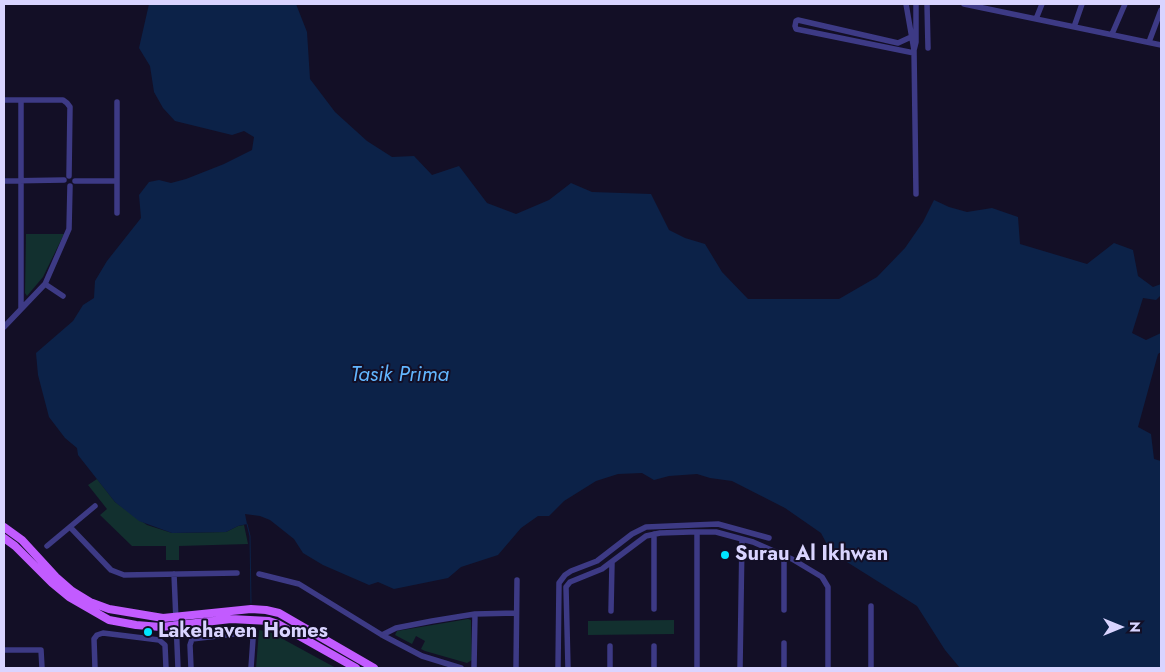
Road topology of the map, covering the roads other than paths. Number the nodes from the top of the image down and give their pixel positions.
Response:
1 (906, 4) edge
2 (916, 4) edge
3 (928, 4) edge
4 (964, 4) edge
5 (1001, 4) edge
6 (1042, 4) edge
7 (1082, 4) edge
8 (1125, 4) edge
9 (998, 10) junction
10 (1161, 10) edge
11 (1036, 19) junction
12 (1074, 27) junction
13 (1112, 34) junction
14 (911, 37) junction
15 (1148, 42) junction
16 (898, 43) junction
17 (1161, 45) edge
18 (928, 48) dead end
19 (914, 52) junction
20 (4, 100) edge
21 (21, 100) junction
22 (117, 102) dead end
23 (67, 178) junction
24 (4, 181) edge
25 (22, 181) junction
26 (75, 181) junction
27 (117, 181) junction
28 (70, 186) junction
29 (916, 194) dead end
30 (117, 214) dead end
31 (45, 284) junction
32 (63, 296) dead end
33 (21, 309) junction
34 (4, 327) edge
35 (95, 506) dead end
36 (4, 527) edge
37 (70, 527) junction
38 (698, 532) junction
39 (654, 534) junction
40 (4, 538) edge
41 (769, 538) dead end
42 (742, 539) junction
43 (47, 546) dead end
44 (784, 556) junction
45 (612, 563) junction
46 (237, 573) dead end
47 (174, 574) junction
48 (260, 574) dead end
49 (517, 580) dead end
50 (871, 606) dead end
51 (654, 609) dead end
52 (784, 610) dead end
53 (611, 611) dead end
54 (516, 613) junction
55 (475, 614) junction
56 (176, 617) junction
57 (176, 627) junction
58 (382, 635) junction
59 (784, 643) dead end
60 (610, 646) dead end
61 (654, 646) dead end
62 (4, 650) edge
63 (42, 668) edge
64 (95, 668) edge
65 (166, 668) edge
66 (178, 668) edge
67 (191, 668) edge
68 (251, 668) edge
69 (356, 668) edge
70 (374, 668) edge
71 (461, 668) edge
72 (474, 668) edge
73 (516, 668) edge
74 (558, 668) edge
75 (568, 668) edge
76 (610, 668) edge
77 (654, 668) edge
78 (697, 668) edge
79 (740, 668) edge
80 (784, 668) edge
81 (828, 668) edge
82 (871, 668) edge

1 - 14 street
2 - 19 street
3 - 18 street
4 - 9 street
5 - 9 street
6 - 11 street
7 - 12 street
8 - 13 street
9 - 11 street
10 - 15 street
11 - 12 street
12 - 13 street
13 - 15 street
14 - 16 street
14 - 19 street
15 - 17 street
16 - 19 street
16 - 19 street
19 - 29 street
20 - 21 street
21 - 23 street
21 - 25 street
22 - 27 street
23 - 25 street
23 - 26 street
23 - 28 street
24 - 25 street
25 - 33 street
26 - 27 street
26 - 28 street
27 - 30 street
28 - 31 street
31 - 32 street
31 - 33 street
33 - 34 street
35 - 37 street
36 - 56 main road
37 - 43 street
37 - 47 street
38 - 39 street
38 - 42 street
38 - 78 street
39 - 45 street
39 - 51 street
40 - 57 main road
41 - 74 street
42 - 44 street
42 - 79 street
44 - 52 street
44 - 81 street
45 - 53 street
45 - 75 street
46 - 47 street
47 - 56 street
48 - 58 street
49 - 54 street
50 - 82 street
54 - 55 street
54 - 73 street
55 - 58 street
55 - 72 street
56 - 57 street
56 - 70 main road
57 - 66 street
57 - 69 main road
58 - 71 street
59 - 80 street
60 - 76 street
61 - 77 street
62 - 63 street
64 - 65 street
67 - 68 street

